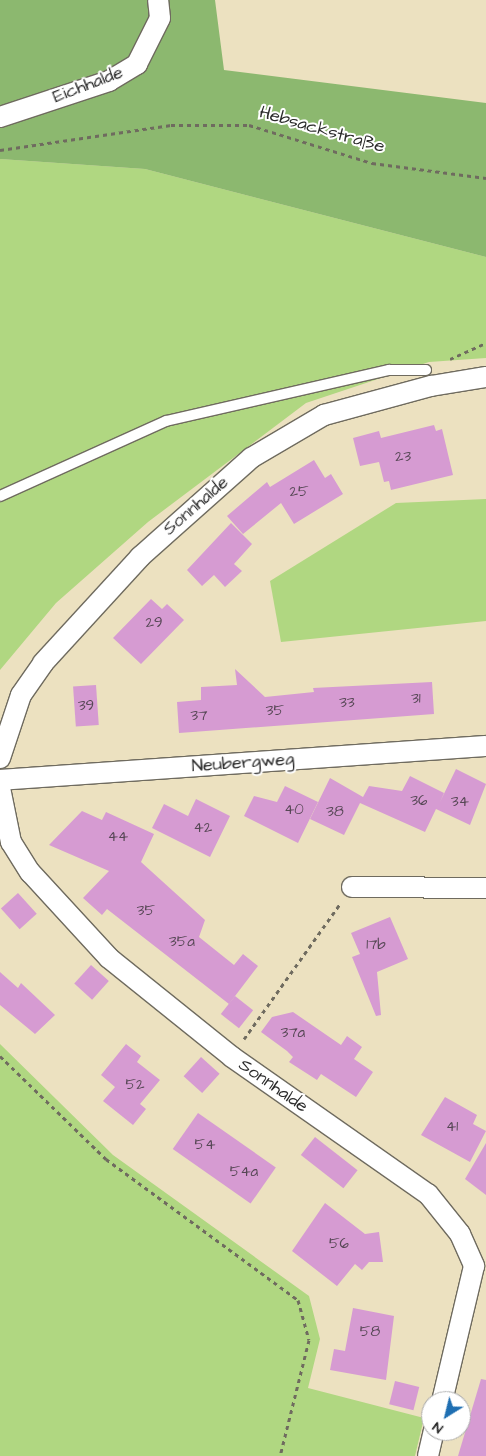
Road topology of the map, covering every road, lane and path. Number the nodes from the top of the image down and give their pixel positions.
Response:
1 (158, 0) edge
2 (0, 117) edge
3 (0, 150) edge
4 (486, 178) edge
5 (486, 343) edge
6 (462, 353) dead end
7 (426, 370) dead end
8 (486, 377) edge
9 (0, 496) edge
10 (486, 746) edge
11 (0, 758) edge
12 (0, 780) edge
13 (0, 788) edge
14 (352, 887) joint
15 (486, 888) edge
16 (244, 1040) dead end
17 (0, 1056) edge
18 (444, 1391) edge
19 (432, 1441) edge
20 (280, 1456) edge
21 (428, 1456) edge

1 - 2 street, Eichhalde
3 - 4 path, Hebsackstraße
5 - 6 path
7 - 9 lane
8 - 11 street, Sonnhalde
10 - 12 street, Neubergweg
13 - 18 street, Sonnhalde
14 - 15 street
14 - 16 path
17 - 20 path
19 - 21 street

